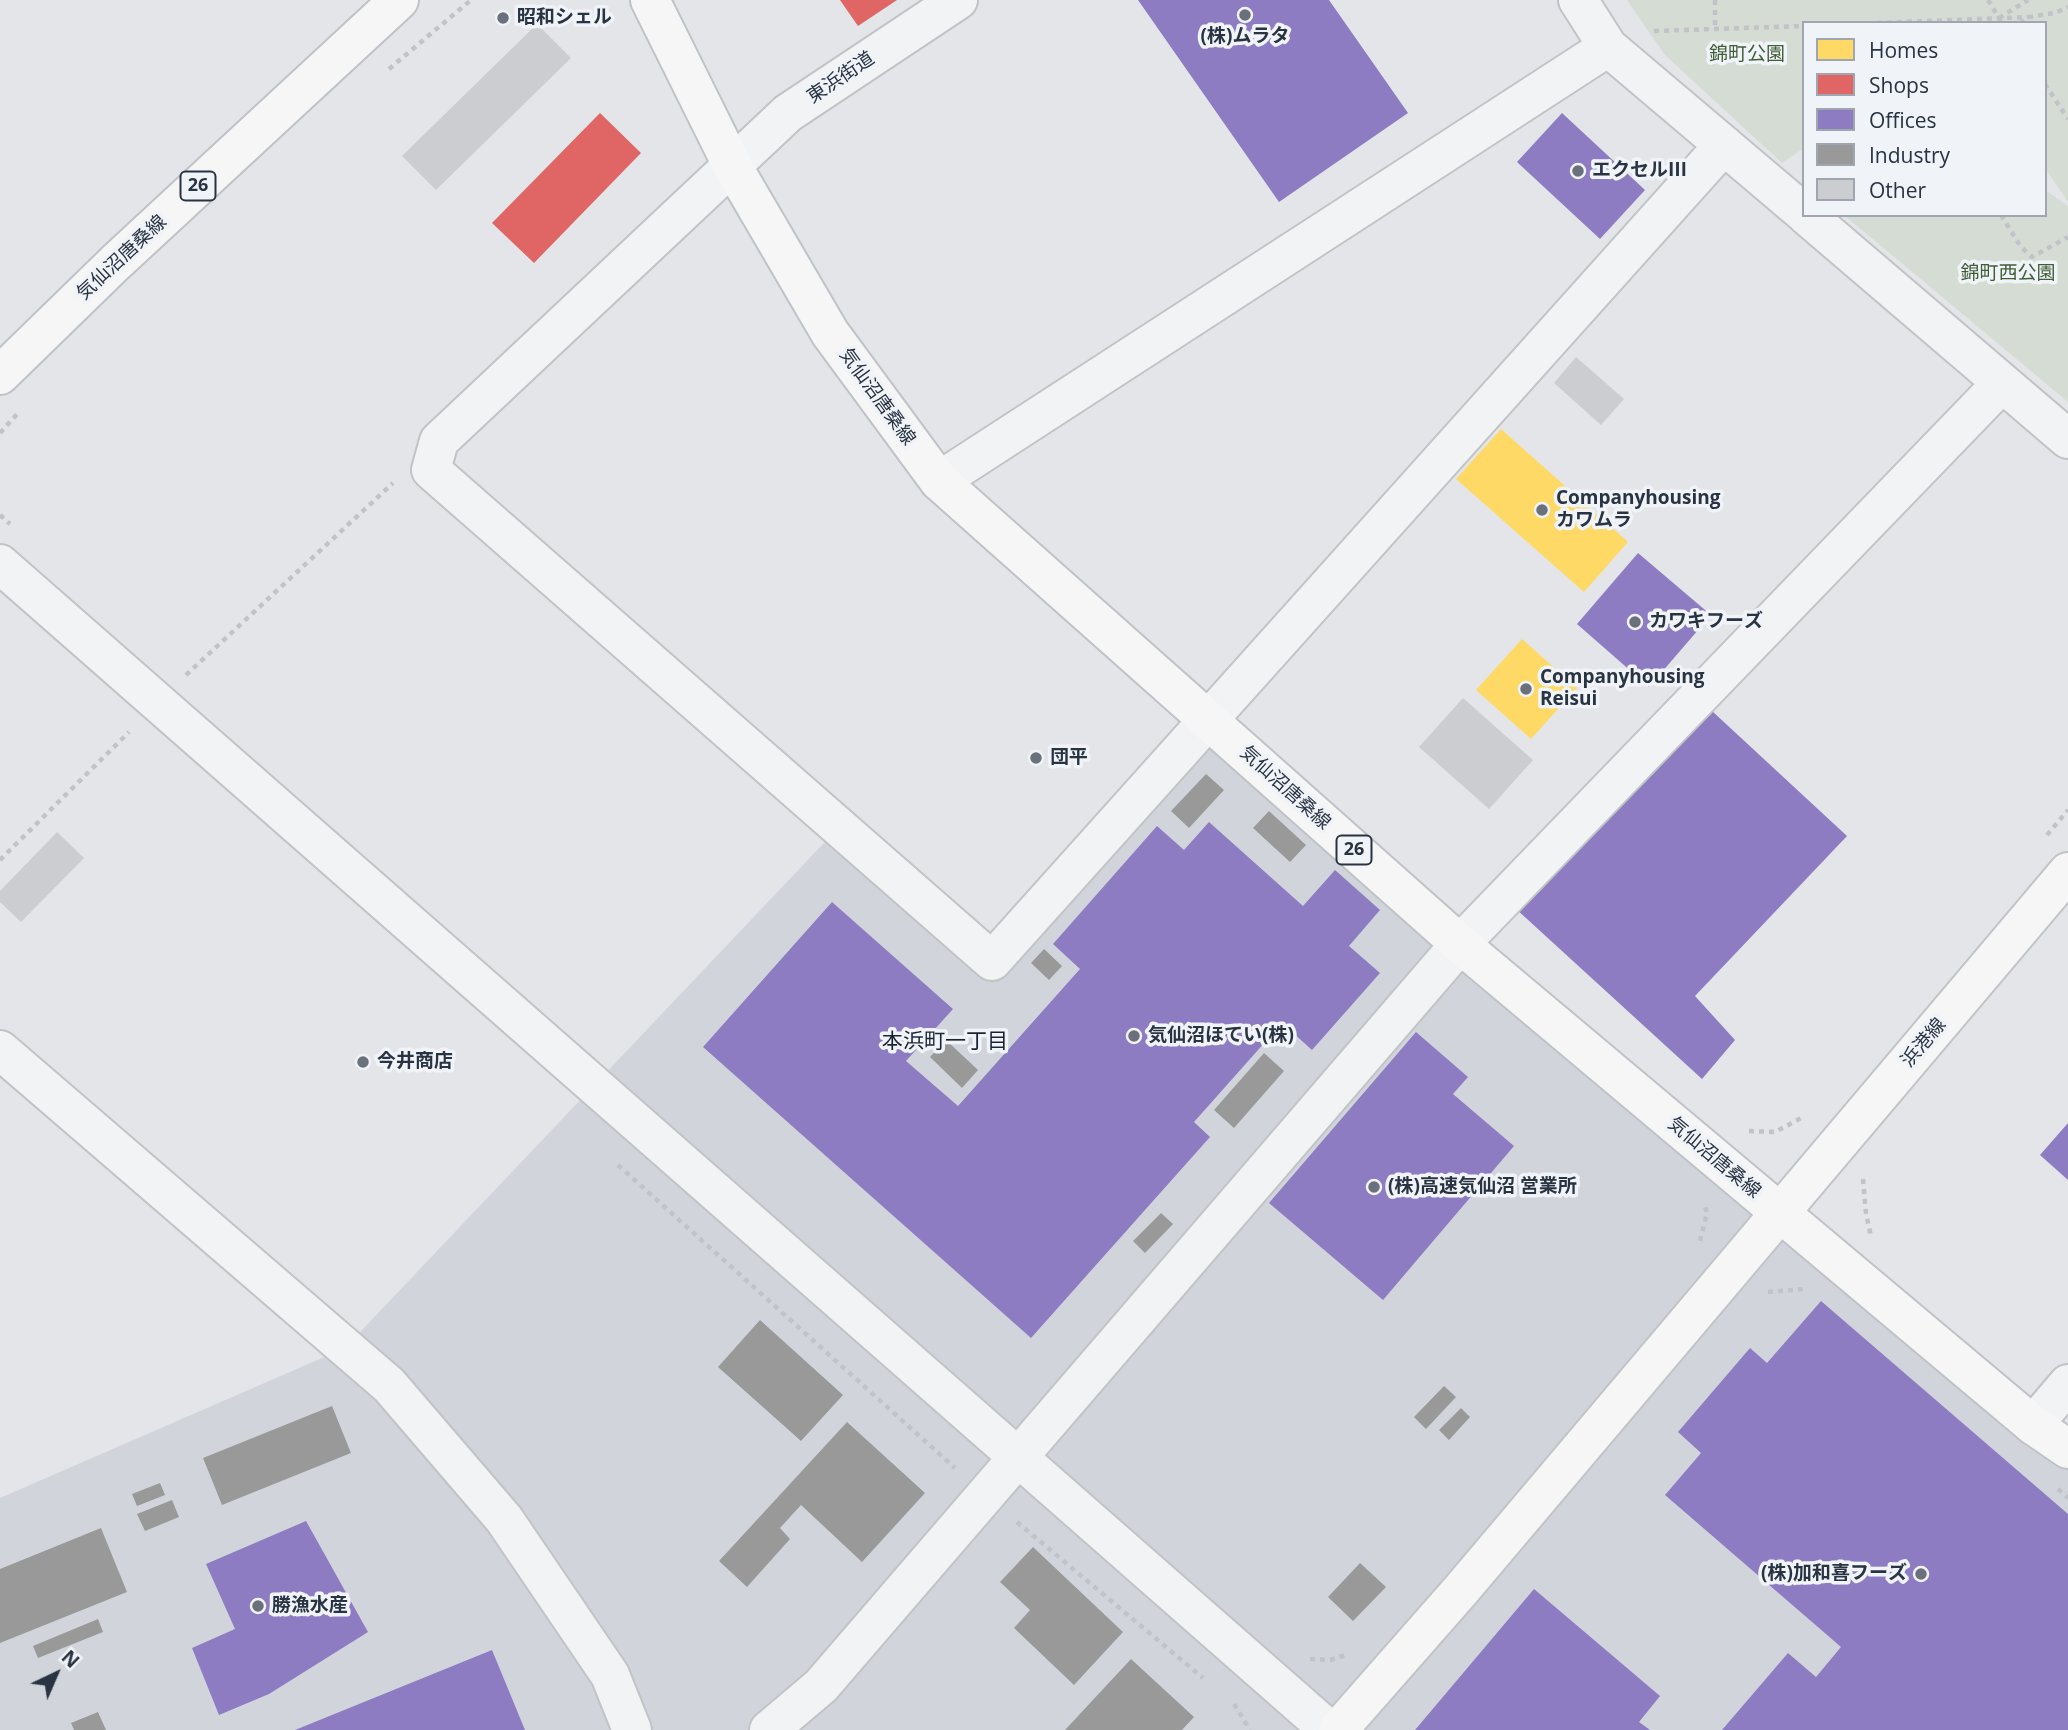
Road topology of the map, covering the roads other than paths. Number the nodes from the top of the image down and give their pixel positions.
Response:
1 (399, 0) edge
2 (650, 0) edge
3 (958, 0) edge
4 (1578, 0) edge
5 (1608, 47) junction
6 (1724, 145) junction
7 (733, 167) junction
8 (1802, 211) edge
9 (1808, 217) edge
10 (0, 375) edge
11 (2002, 383) junction
12 (2068, 439) edge
13 (939, 481) junction
14 (0, 564) edge
15 (1209, 719) junction
16 (2068, 872) edge
17 (1460, 944) junction
18 (0, 1050) edge
19 (1780, 1214) junction
20 (2068, 1384) edge
21 (2033, 1425) junction
22 (2068, 1449) edge
23 (1018, 1457) junction
24 (632, 1730) edge
25 (769, 1730) edge
26 (1329, 1730) edge
27 (1338, 1730) edge

1 - 10 main road, 気仙沼唐桑線 / 26
2 - 7 main road, 気仙沼唐桑線 / 26
3 - 7 street, 東浜街道
4 - 5 street
5 - 6 street
5 - 13 street
6 - 8 street
6 - 15 street
7 - 13 main road, 気仙沼唐桑線 / 26
7 - 15 street, 東浜街道
9 - 11 street
11 - 12 street
11 - 17 street
13 - 15 main road, 気仙沼唐桑線 / 26
14 - 23 street
15 - 17 main road, 気仙沼唐桑線 / 26
16 - 19 main road, 浜港線
17 - 19 main road, 気仙沼唐桑線 / 26
17 - 23 street
18 - 24 street
19 - 21 main road, 気仙沼唐桑線 / 26
19 - 27 main road, 浜港線
20 - 21 street
21 - 22 main road, 気仙沼唐桑線 / 26
23 - 25 street
23 - 26 street

